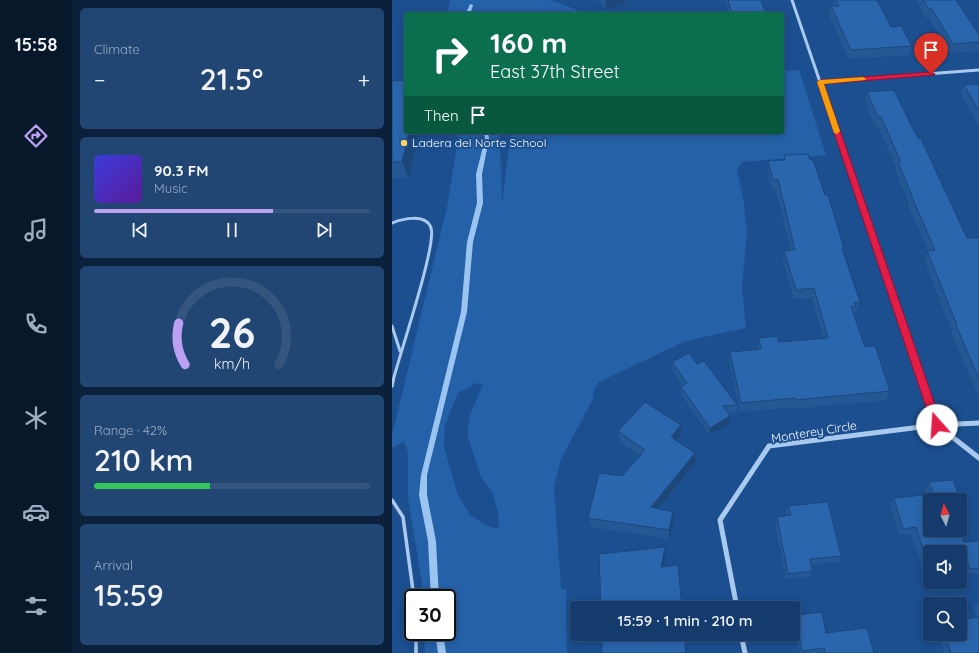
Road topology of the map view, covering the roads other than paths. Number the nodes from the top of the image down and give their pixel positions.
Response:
1 (792, 0) edge
2 (979, 70) edge
3 (820, 82) junction
4 (392, 223) edge
5 (392, 326) edge
6 (400, 351) junction
7 (392, 386) edge
8 (979, 422) edge
9 (937, 425) junction
10 (979, 458) edge
11 (392, 500) edge
12 (413, 589) edge
13 (736, 601) edge
14 (416, 641) edge
15 (743, 641) edge
16 (416, 653) edge
17 (745, 653) edge

1 - 3 street
2 - 3 street
3 - 9 street
4 - 6 lane
5 - 6 lane
6 - 7 lane
8 - 9 street, Monterey Circle
9 - 10 street
9 - 13 street, Monterey Circle
11 - 12 lane
14 - 16 lane
15 - 17 street

